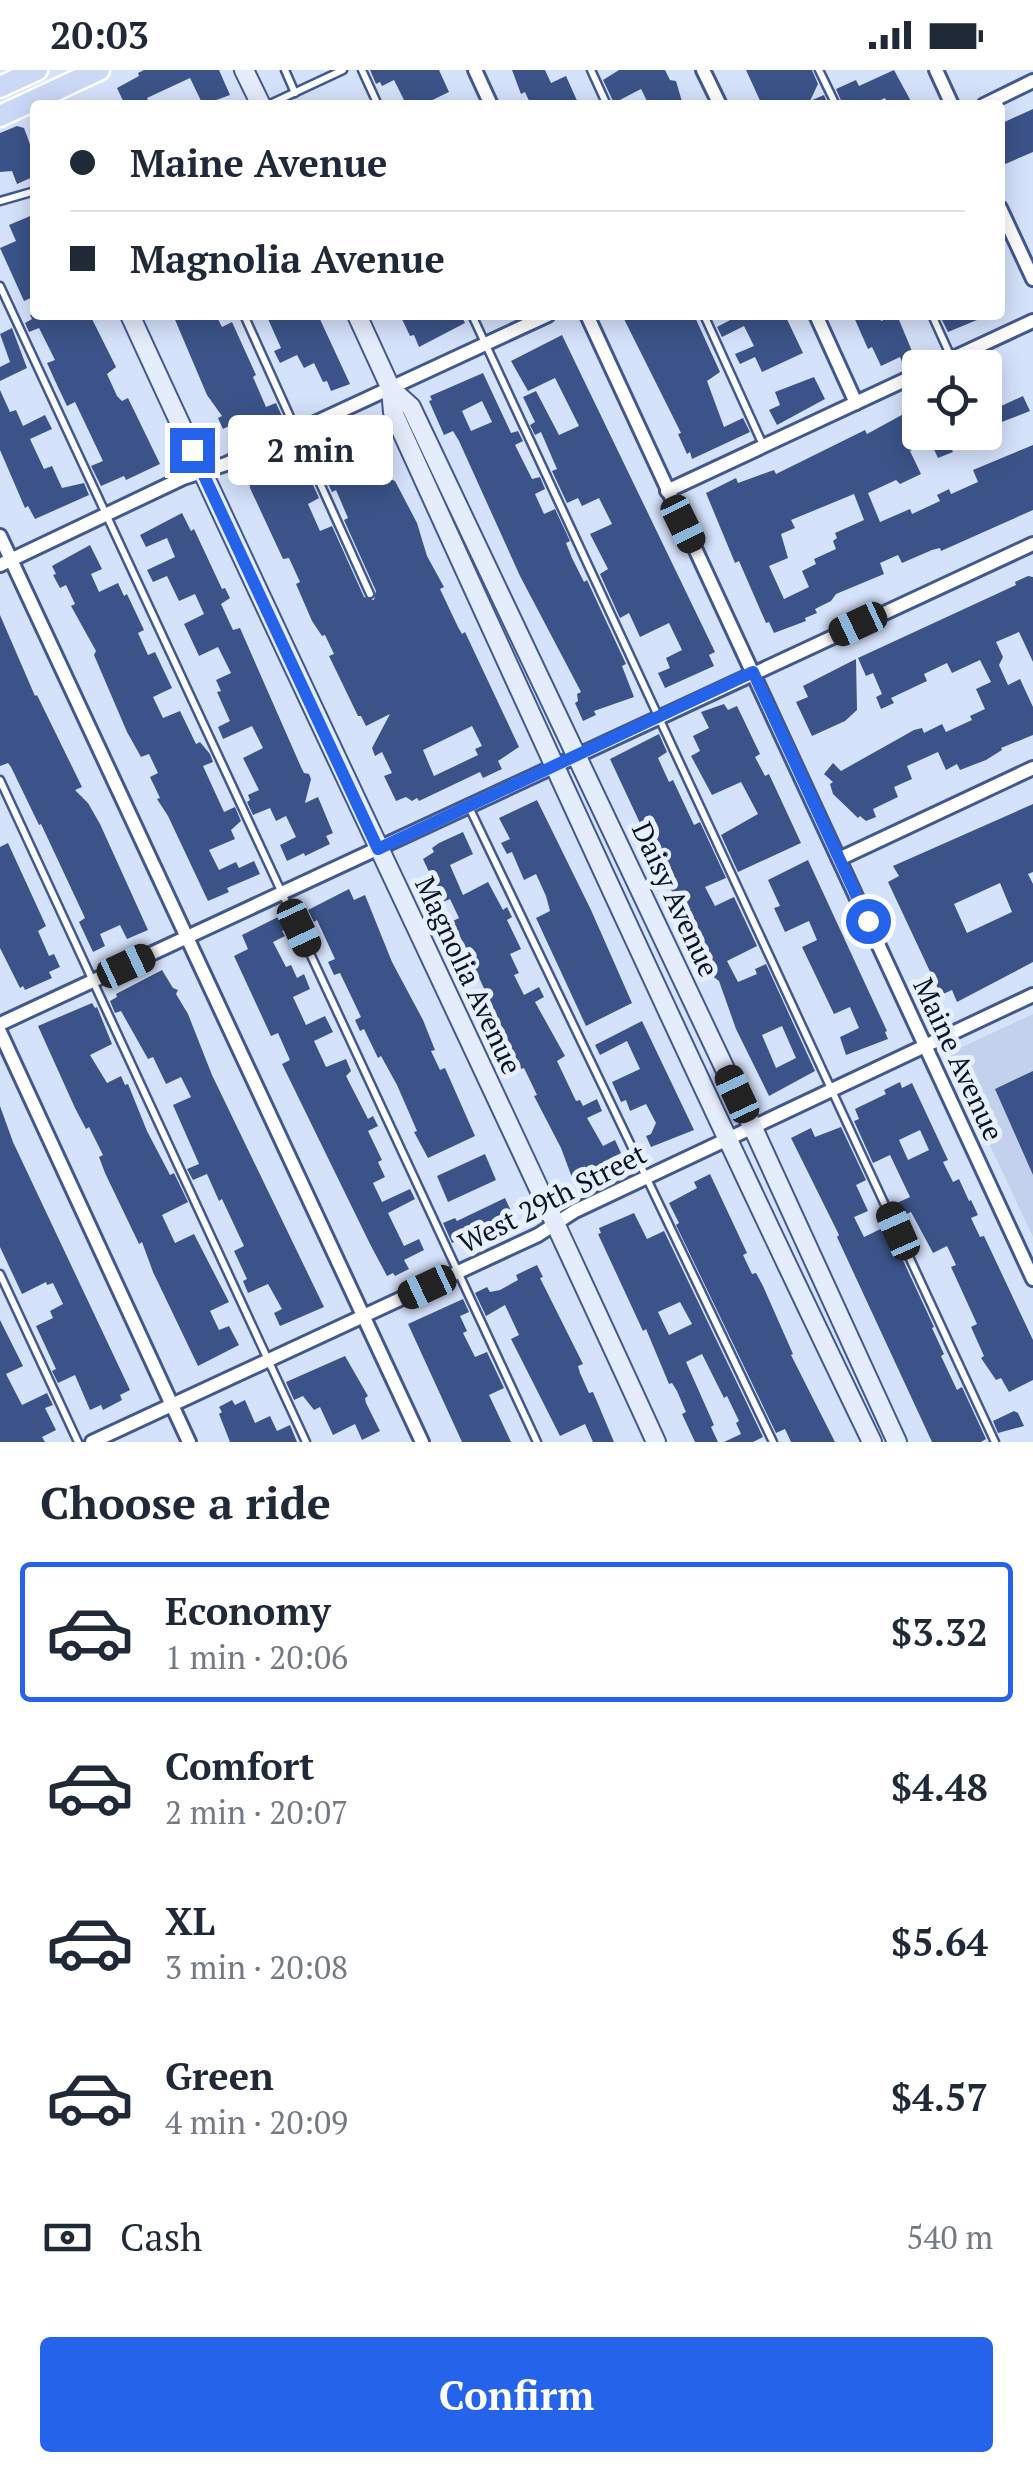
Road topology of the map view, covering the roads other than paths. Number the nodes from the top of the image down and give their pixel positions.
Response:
1 (99, 70) edge
2 (244, 70) edge
3 (285, 70) edge
4 (341, 70) edge
5 (362, 70) edge
6 (474, 70) edge
7 (590, 70) edge
8 (704, 70) edge
9 (820, 70) edge
10 (936, 70) edge
11 (25, 72) edge
12 (1033, 81) edge
13 (0, 88) edge
14 (295, 92) junction
15 (33, 100) edge
16 (42, 100) edge
17 (262, 100) edge
18 (277, 100) edge
19 (376, 100) edge
20 (489, 100) edge
21 (605, 100) edge
22 (718, 100) edge
23 (834, 100) edge
24 (950, 100) edge
25 (994, 100) edge
26 (30, 105) edge
27 (0, 116) edge
28 (30, 192) edge
29 (0, 201) edge
30 (1005, 219) edge
31 (1033, 279) edge
32 (0, 286) edge
33 (132, 320) edge
34 (246, 320) edge
35 (359, 320) edge
36 (474, 320) edge
37 (537, 320) edge
38 (589, 320) edge
39 (706, 320) edge
40 (818, 320) edge
41 (934, 320) edge
42 (1033, 321) edge
43 (486, 344) junction
44 (948, 350) edge
45 (970, 350) edge
46 (902, 381) edge
47 (391, 389) junction
48 (856, 402) junction
49 (298, 432) junction
50 (763, 446) junction
51 (203, 471) junction
52 (667, 491) junction
53 (106, 515) junction
54 (0, 536) edge
55 (1033, 544) edge
56 (5, 562) edge
57 (370, 594) dead end
58 (753, 672) junction
59 (661, 716) junction
60 (578, 756) junction
61 (554, 766) junction
62 (1033, 768) edge
63 (0, 780) edge
64 (469, 806) junction
65 (378, 849) junction
66 (839, 859) junction
67 (283, 893) junction
68 (188, 938) junction
69 (94, 981) junction
70 (1033, 995) edge
71 (0, 1028) edge
72 (925, 1046) junction
73 (834, 1090) junction
74 (753, 1128) junction
75 (726, 1140) junction
76 (646, 1178) junction
77 (558, 1225) junction
78 (459, 1272) junction
79 (0, 1274) edge
80 (1033, 1279) edge
81 (364, 1317) junction
82 (268, 1360) junction
83 (171, 1405) junction
84 (78, 1442) edge
85 (92, 1442) edge
86 (189, 1442) edge
87 (306, 1442) edge
88 (422, 1442) edge
89 (537, 1442) edge
90 (656, 1442) edge
91 (773, 1442) edge
92 (872, 1442) edge
93 (897, 1442) edge
94 (995, 1442) edge

1 - 16 main road
2 - 17 street
3 - 14 lane
4 - 14 lane
5 - 19 lane
6 - 20 street
7 - 21 lane
8 - 22 street
9 - 23 lane
10 - 24 street
11 - 13 main road
11 - 15 street
12 - 25 street
14 - 18 lane
26 - 27 main road
28 - 29 lane
30 - 31 street
32 - 53 lane
33 - 51 street, Magnolia Avenue
34 - 49 lane
35 - 47 street, Daisy Avenue
36 - 43 lane
37 - 43 street
38 - 52 street, Maine Avenue
39 - 50 lane
40 - 48 street
41 - 44 lane
42 - 45 street
43 - 47 street
43 - 59 lane
46 - 48 street
47 - 49 street
47 - 60 street, Daisy Avenue
47 - 61 street, Daisy Avenue
48 - 50 street
49 - 51 street
49 - 57 lane
50 - 52 street
51 - 53 street
51 - 65 street, Magnolia Avenue
52 - 58 street, Maine Avenue
53 - 56 street
53 - 67 lane
54 - 56 street
55 - 58 street
56 - 68 street
58 - 59 street
58 - 66 street, Maine Avenue
59 - 60 street
59 - 73 lane
60 - 61 street
60 - 74 street, Daisy Avenue
61 - 64 street
61 - 75 street, Daisy Avenue
62 - 66 street
63 - 69 lane
64 - 65 street
64 - 76 lane
65 - 67 street
65 - 77 street, Magnolia Avenue
66 - 72 street, Maine Avenue
67 - 68 street
67 - 78 lane
68 - 69 street
68 - 81 street
69 - 71 street
69 - 82 lane
70 - 72 street, West 29th Street
71 - 83 street
72 - 73 street, West 29th Street
72 - 80 street, Maine Avenue
73 - 74 street, West 29th Street
73 - 94 lane
74 - 75 street, West 29th Street
74 - 93 street, Daisy Avenue
75 - 76 street, West 29th Street
75 - 92 street, Daisy Avenue
76 - 77 street, West 29th Street
76 - 91 lane
77 - 78 street, West 29th Street
77 - 90 street, Magnolia Avenue
78 - 81 street, West 29th Street
78 - 89 lane
79 - 84 lane
81 - 82 street, West 29th Street
81 - 88 street
82 - 83 street, West 29th Street
82 - 87 lane
83 - 85 street, West 29th Street
83 - 86 street

